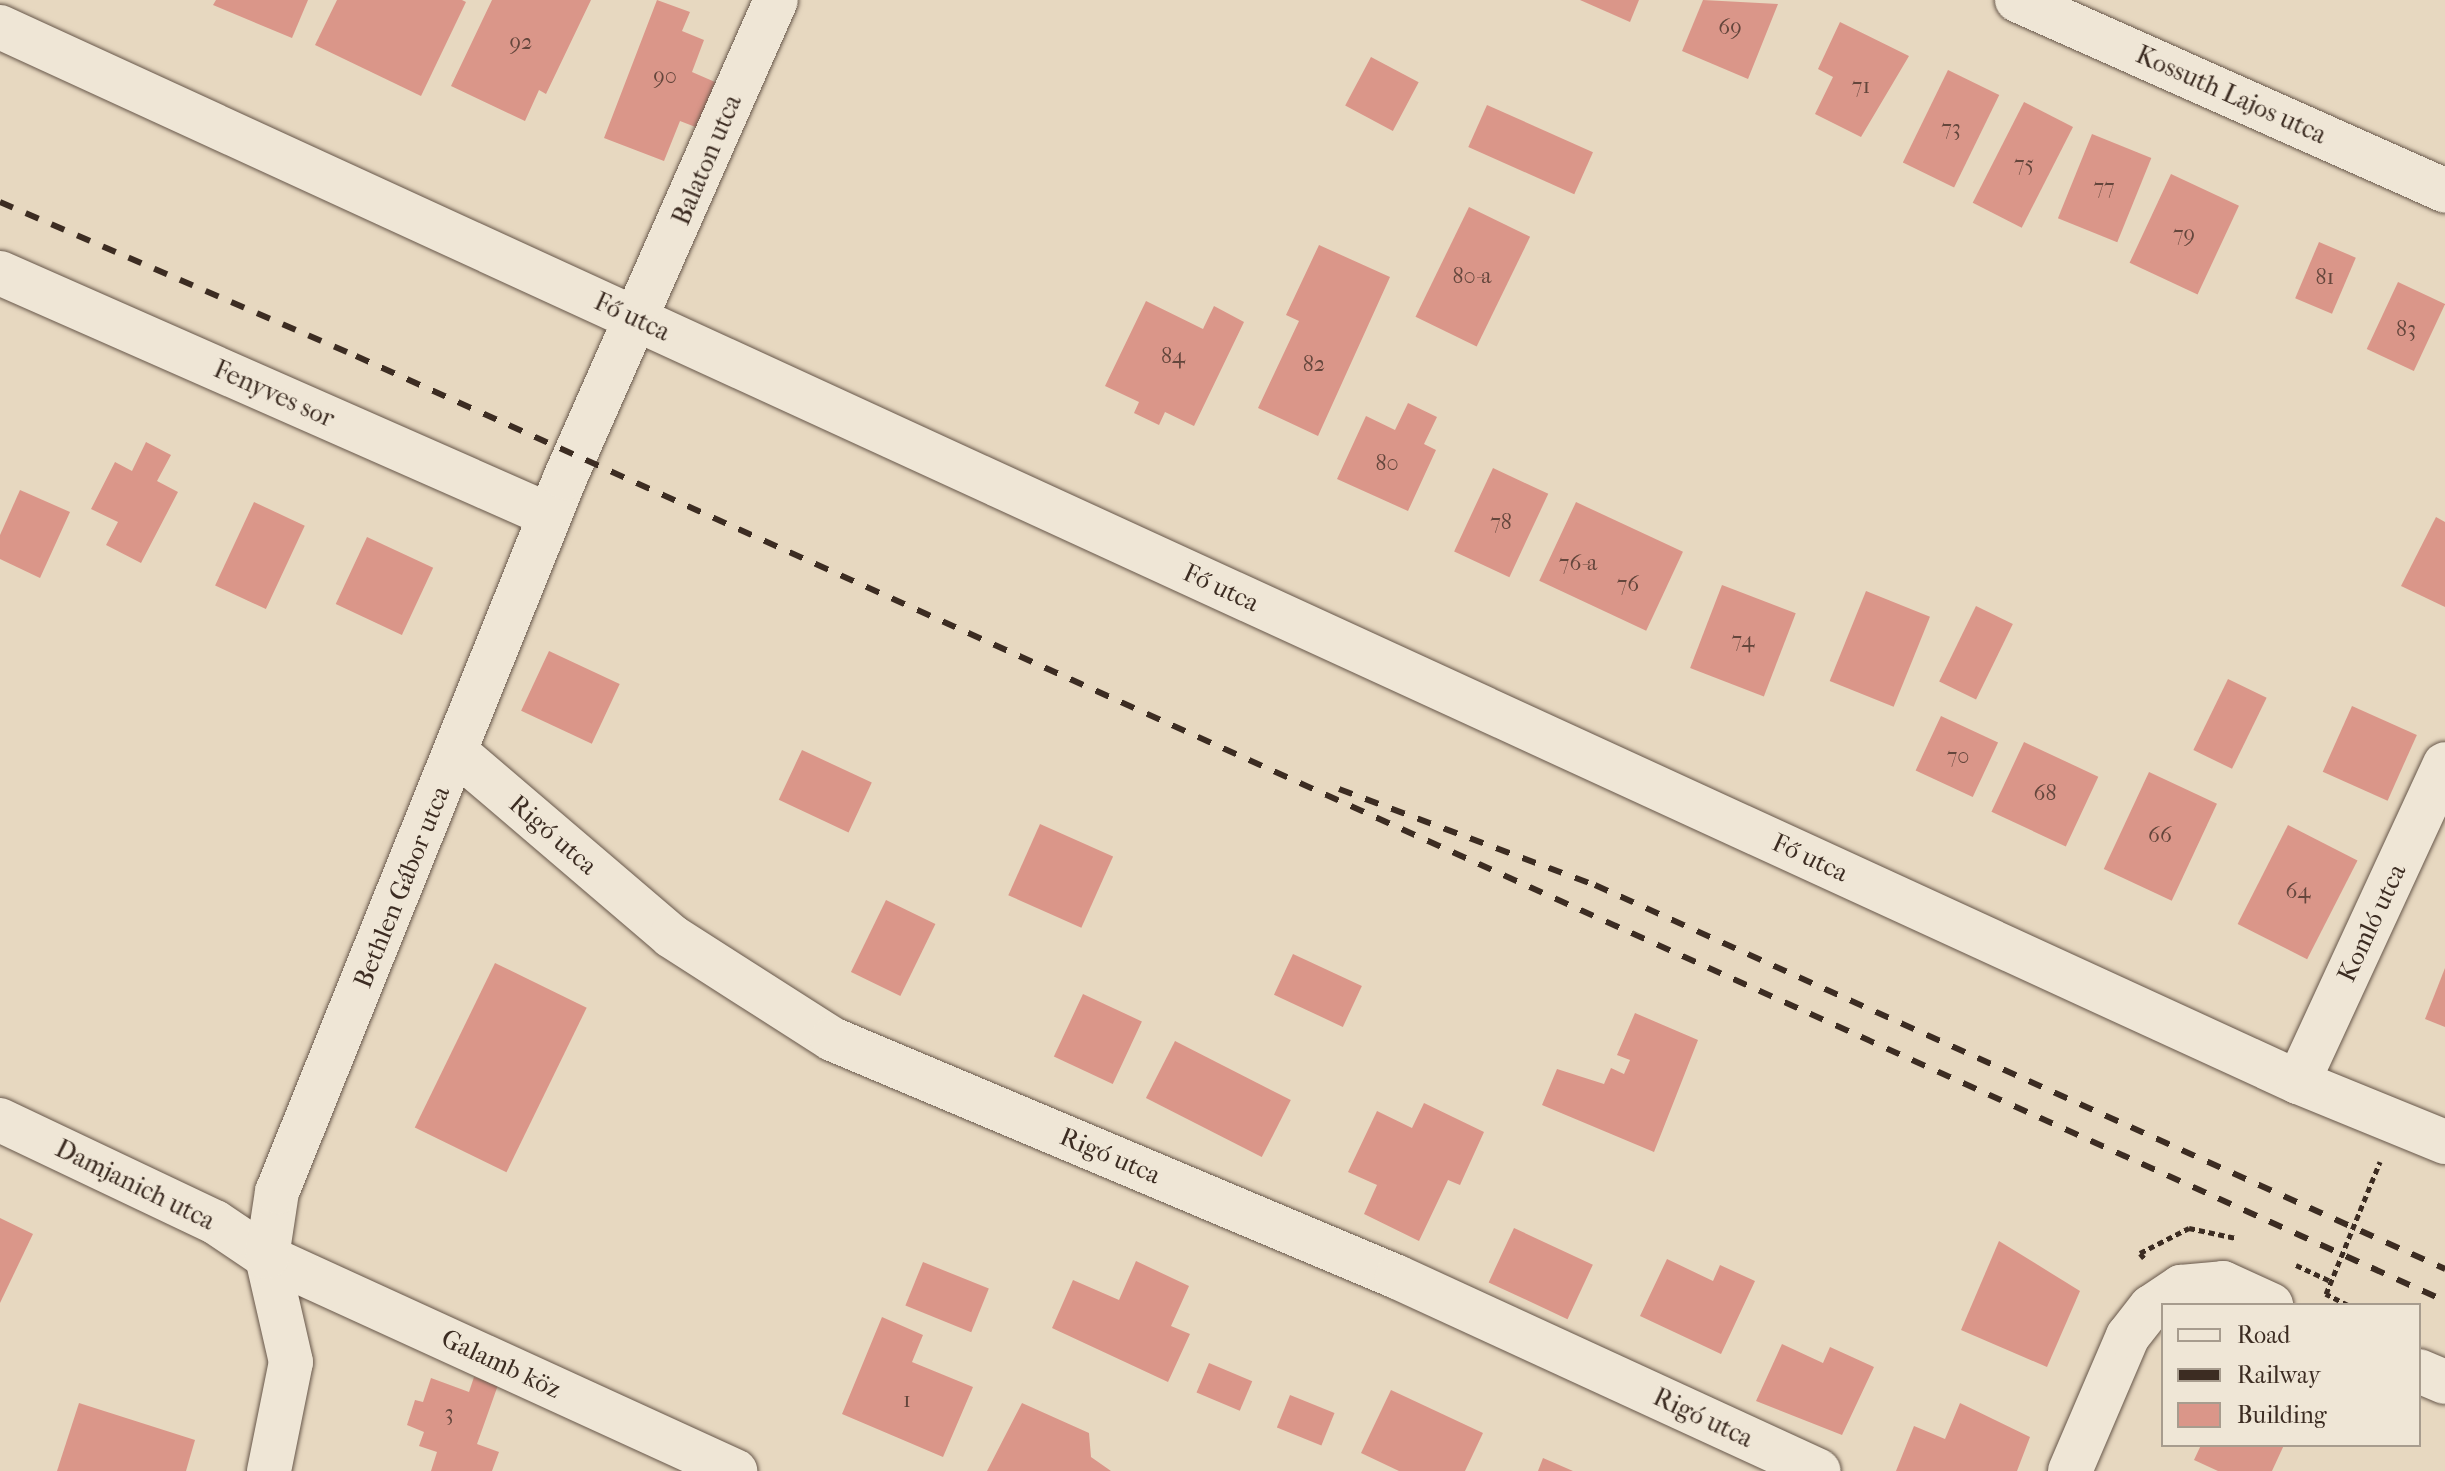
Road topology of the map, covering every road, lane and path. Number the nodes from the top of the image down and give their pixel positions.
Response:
1 (776, 0) edge
2 (2017, 0) edge
3 (0, 27) edge
4 (2445, 191) edge
5 (0, 273) edge
6 (638, 320) junction
7 (549, 515) junction
8 (457, 753) junction
9 (2445, 764) edge
10 (2298, 1082) junction
11 (0, 1120) edge
12 (2398, 1120) junction
13 (2445, 1142) edge
14 (267, 1257) junction
15 (2267, 1303) edge
16 (2344, 1303) edge
17 (2421, 1372) edge
18 (2445, 1382) edge
19 (269, 1471) edge
20 (735, 1471) edge
21 (1818, 1471) edge
22 (2070, 1471) edge

1 - 6 street, Balaton utca
2 - 4 street, Kossuth Lajos utca
3 - 6 street, Fő utca
5 - 7 street, Fenyves sor
6 - 7 street, Bethlen Gábor utca
6 - 10 street, Fő utca
7 - 8 street, Bethlen Gábor utca
8 - 14 street, Bethlen Gábor utca
8 - 21 street, Rigó utca
9 - 10 street, Komló utca
10 - 12 street, Fő utca
11 - 14 street, Damjanich utca
12 - 13 street, Fő utca
12 - 16 path
14 - 19 street, Bethlen Gábor utca
14 - 20 street, Galamb köz
15 - 22 street
17 - 18 street

